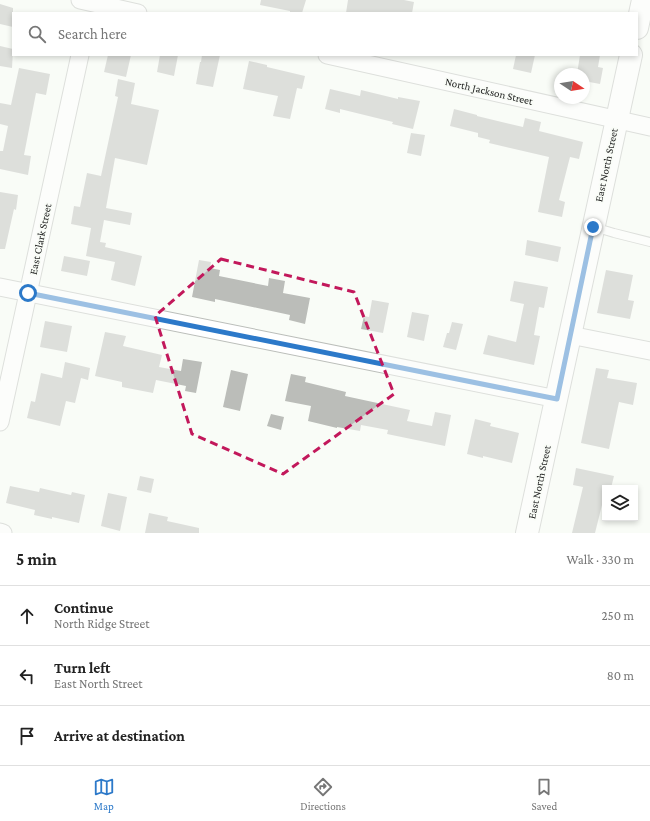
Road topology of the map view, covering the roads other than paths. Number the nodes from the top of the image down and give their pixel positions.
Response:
1 (88, 4) edge
2 (132, 12) edge
3 (80, 56) edge
4 (332, 56) edge
5 (631, 56) edge
6 (616, 119) junction
7 (650, 127) edge
8 (593, 227) junction
9 (650, 242) edge
10 (0, 287) edge
11 (28, 293) junction
12 (570, 335) junction
13 (650, 351) edge
14 (557, 399) junction
15 (0, 422) edge
16 (527, 533) edge

1 - 2 street
3 - 11 street, East Clark Street
4 - 6 street, North Jackson Street
5 - 6 street, East North Street
6 - 7 street, North Jackson Street
6 - 8 street, East North Street
8 - 9 lane
8 - 12 street, East North Street
10 - 11 street
11 - 14 street
11 - 15 street, East Clark Street
12 - 13 street
12 - 14 street, East North Street
14 - 16 street, East North Street

